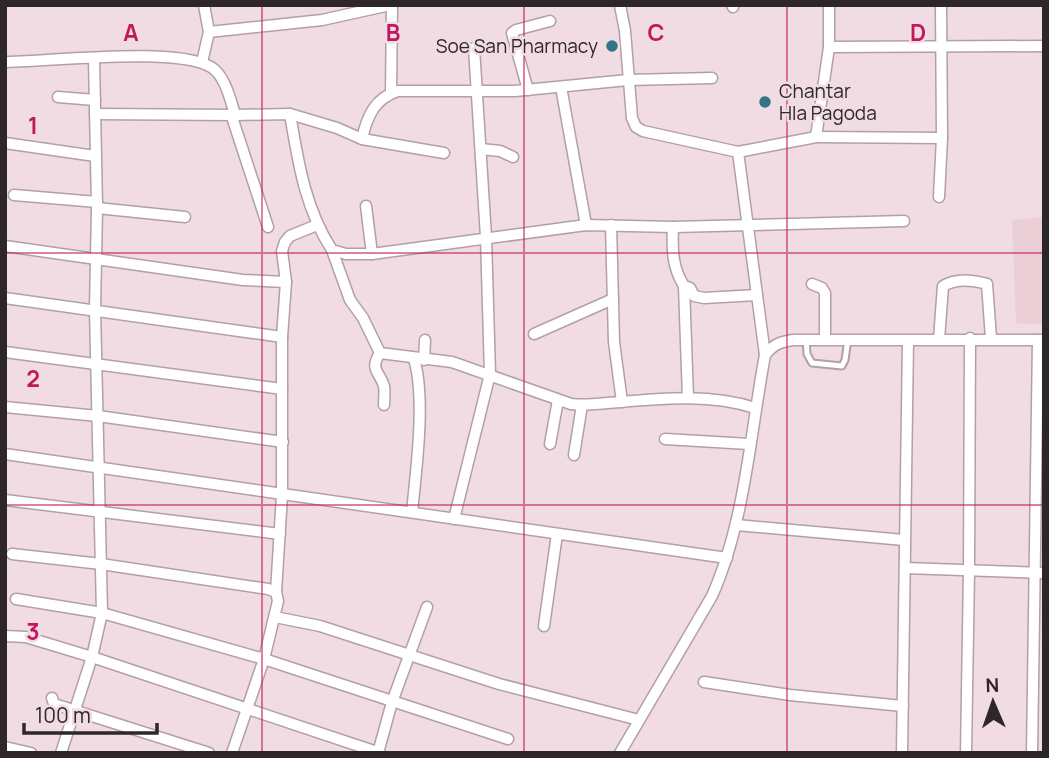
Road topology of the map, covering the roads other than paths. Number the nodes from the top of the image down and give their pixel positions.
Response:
1 (204, 5) edge
2 (391, 5) edge
3 (620, 5) edge
4 (829, 5) edge
5 (941, 5) edge
6 (366, 8) edge
7 (550, 21) dead end
8 (209, 32) junction
9 (941, 45) junction
10 (1044, 46) edge
11 (829, 47) junction
12 (474, 48) dead end
13 (94, 59) junction
14 (5, 62) edge
15 (202, 62) junction
16 (712, 78) dead end
17 (628, 80) junction
18 (561, 87) junction
19 (528, 90) junction
20 (477, 91) junction
21 (391, 93) junction
22 (58, 97) dead end
23 (95, 100) junction
24 (95, 114) junction
25 (233, 114) junction
26 (290, 114) junction
27 (816, 137) junction
28 (942, 138) junction
29 (362, 139) junction
30 (5, 142) edge
31 (481, 149) junction
32 (738, 152) junction
33 (444, 153) dead end
34 (95, 156) junction
35 (513, 157) dead end
36 (14, 195) dead end
37 (939, 197) dead end
38 (97, 205) junction
39 (366, 206) dead end
40 (185, 217) dead end
41 (904, 221) dead end
42 (317, 225) junction
43 (586, 225) junction
44 (611, 225) junction
45 (748, 225) junction
46 (673, 227) junction
47 (268, 228) dead end
48 (486, 237) junction
49 (5, 246) edge
50 (332, 250) junction
51 (372, 254) junction
52 (96, 258) junction
53 (286, 282) junction
54 (812, 284) dead end
55 (684, 286) junction
56 (757, 295) junction
57 (5, 298) edge
58 (613, 299) junction
59 (95, 309) junction
60 (534, 334) dead end
61 (282, 337) junction
62 (970, 338) junction
63 (991, 338) junction
64 (825, 339) junction
65 (848, 339) junction
66 (425, 340) dead end
67 (806, 340) junction
68 (939, 340) junction
69 (1041, 340) edge
70 (908, 341) junction
71 (5, 352) edge
72 (380, 353) junction
73 (765, 355) junction
74 (419, 359) junction
75 (97, 363) junction
76 (490, 374) junction
77 (282, 389) junction
78 (688, 398) junction
79 (558, 400) junction
80 (622, 402) junction
81 (384, 405) dead end
82 (582, 405) junction
83 (5, 407) edge
84 (755, 408) junction
85 (98, 416) junction
86 (665, 439) dead end
87 (283, 442) junction
88 (550, 444) dead end
89 (749, 444) junction
90 (5, 454) edge
91 (574, 454) dead end
92 (98, 466) junction
93 (282, 495) junction
94 (5, 500) edge
95 (100, 511) junction
96 (412, 512) junction
97 (454, 519) junction
98 (736, 525) junction
99 (280, 534) junction
100 (557, 534) junction
101 (904, 540) junction
102 (12, 554) dead end
103 (727, 558) junction
104 (101, 564) junction
105 (905, 568) junction
106 (970, 570) junction
107 (1040, 573) edge
108 (276, 593) junction
109 (16, 599) dead end
110 (427, 607) dead end
111 (102, 613) junction
112 (275, 617) junction
113 (544, 626) dead end
114 (5, 636) edge
115 (411, 655) junction
116 (92, 657) junction
117 (264, 659) junction
118 (704, 682) dead end
119 (52, 698) dead end
120 (392, 702) junction
121 (903, 706) junction
122 (75, 710) junction
123 (247, 710) junction
124 (639, 720) junction
125 (508, 739) dead end
126 (5, 747) edge
127 (31, 753) edge
128 (61, 753) edge
129 (209, 753) edge
130 (232, 753) edge
131 (379, 753) edge
132 (620, 753) edge
133 (902, 753) edge
134 (966, 753) edge
135 (1032, 753) edge

1 - 8 street
2 - 6 street
2 - 21 street
3 - 17 street
4 - 11 street
5 - 9 street
6 - 8 street
7 - 19 street
8 - 15 street
9 - 10 street
9 - 11 street
9 - 28 street
11 - 27 street
12 - 20 street
13 - 14 street
13 - 15 street
13 - 23 street
15 - 25 street
16 - 17 street
17 - 18 street
17 - 32 street
18 - 19 street
18 - 43 street
19 - 20 street
20 - 21 street
20 - 31 street
21 - 29 street
22 - 23 street
23 - 24 street
24 - 25 street
24 - 34 street
25 - 26 street
25 - 47 street
26 - 29 street
26 - 42 street
27 - 28 street
27 - 32 street
28 - 37 street
29 - 33 street
30 - 34 street
31 - 35 street
31 - 48 street
32 - 45 street
34 - 38 street
36 - 38 street
38 - 40 street
38 - 52 street
39 - 51 street
41 - 45 street
42 - 50 street
42 - 53 street
43 - 44 street
43 - 48 street
44 - 46 street
44 - 58 street
45 - 46 street
45 - 56 street
46 - 55 street
48 - 51 street
48 - 76 street
49 - 52 street
50 - 51 street
50 - 72 street
52 - 53 street
52 - 59 street
53 - 61 street
54 - 64 street
55 - 56 street
55 - 78 street
56 - 73 street
57 - 59 street
58 - 60 street
58 - 80 street
59 - 61 street
59 - 75 street
61 - 77 street
62 - 63 street
62 - 68 street
62 - 106 street
63 - 68 street
63 - 69 street
64 - 65 street
64 - 67 street
65 - 67 lane
65 - 70 street
66 - 74 street
67 - 73 street
68 - 70 street
69 - 107 street
70 - 101 street
71 - 75 street
72 - 74 street
72 - 81 street
73 - 84 street
74 - 76 street
74 - 96 street
75 - 77 street
75 - 85 street
76 - 79 street
76 - 97 street
77 - 87 street
78 - 80 street
78 - 84 street
79 - 82 street
79 - 88 street
80 - 82 street
82 - 91 street
83 - 85 street
84 - 89 street
85 - 87 street
85 - 92 street
86 - 89 street
87 - 93 street
89 - 98 street
90 - 92 street
92 - 93 street
92 - 95 street
93 - 96 street
93 - 99 street
94 - 95 street
95 - 99 street
95 - 104 street
96 - 97 street
97 - 100 street
98 - 101 street
98 - 103 street
99 - 108 street
100 - 103 street
100 - 113 street
101 - 105 street
102 - 104 street
103 - 124 street
104 - 108 street
104 - 111 street
105 - 106 street
105 - 121 street
106 - 107 street
106 - 134 street
107 - 135 street
108 - 112 street
109 - 111 street
110 - 115 street
111 - 116 street
111 - 117 street
112 - 115 street
112 - 117 street
114 - 116 street
115 - 120 street
115 - 124 street
116 - 122 street
116 - 123 street
117 - 120 street
117 - 123 street
118 - 121 street
119 - 122 street
120 - 125 street
120 - 131 street
121 - 133 street
122 - 128 street
122 - 129 street
123 - 130 street
123 - 131 street
124 - 132 street
126 - 127 street

